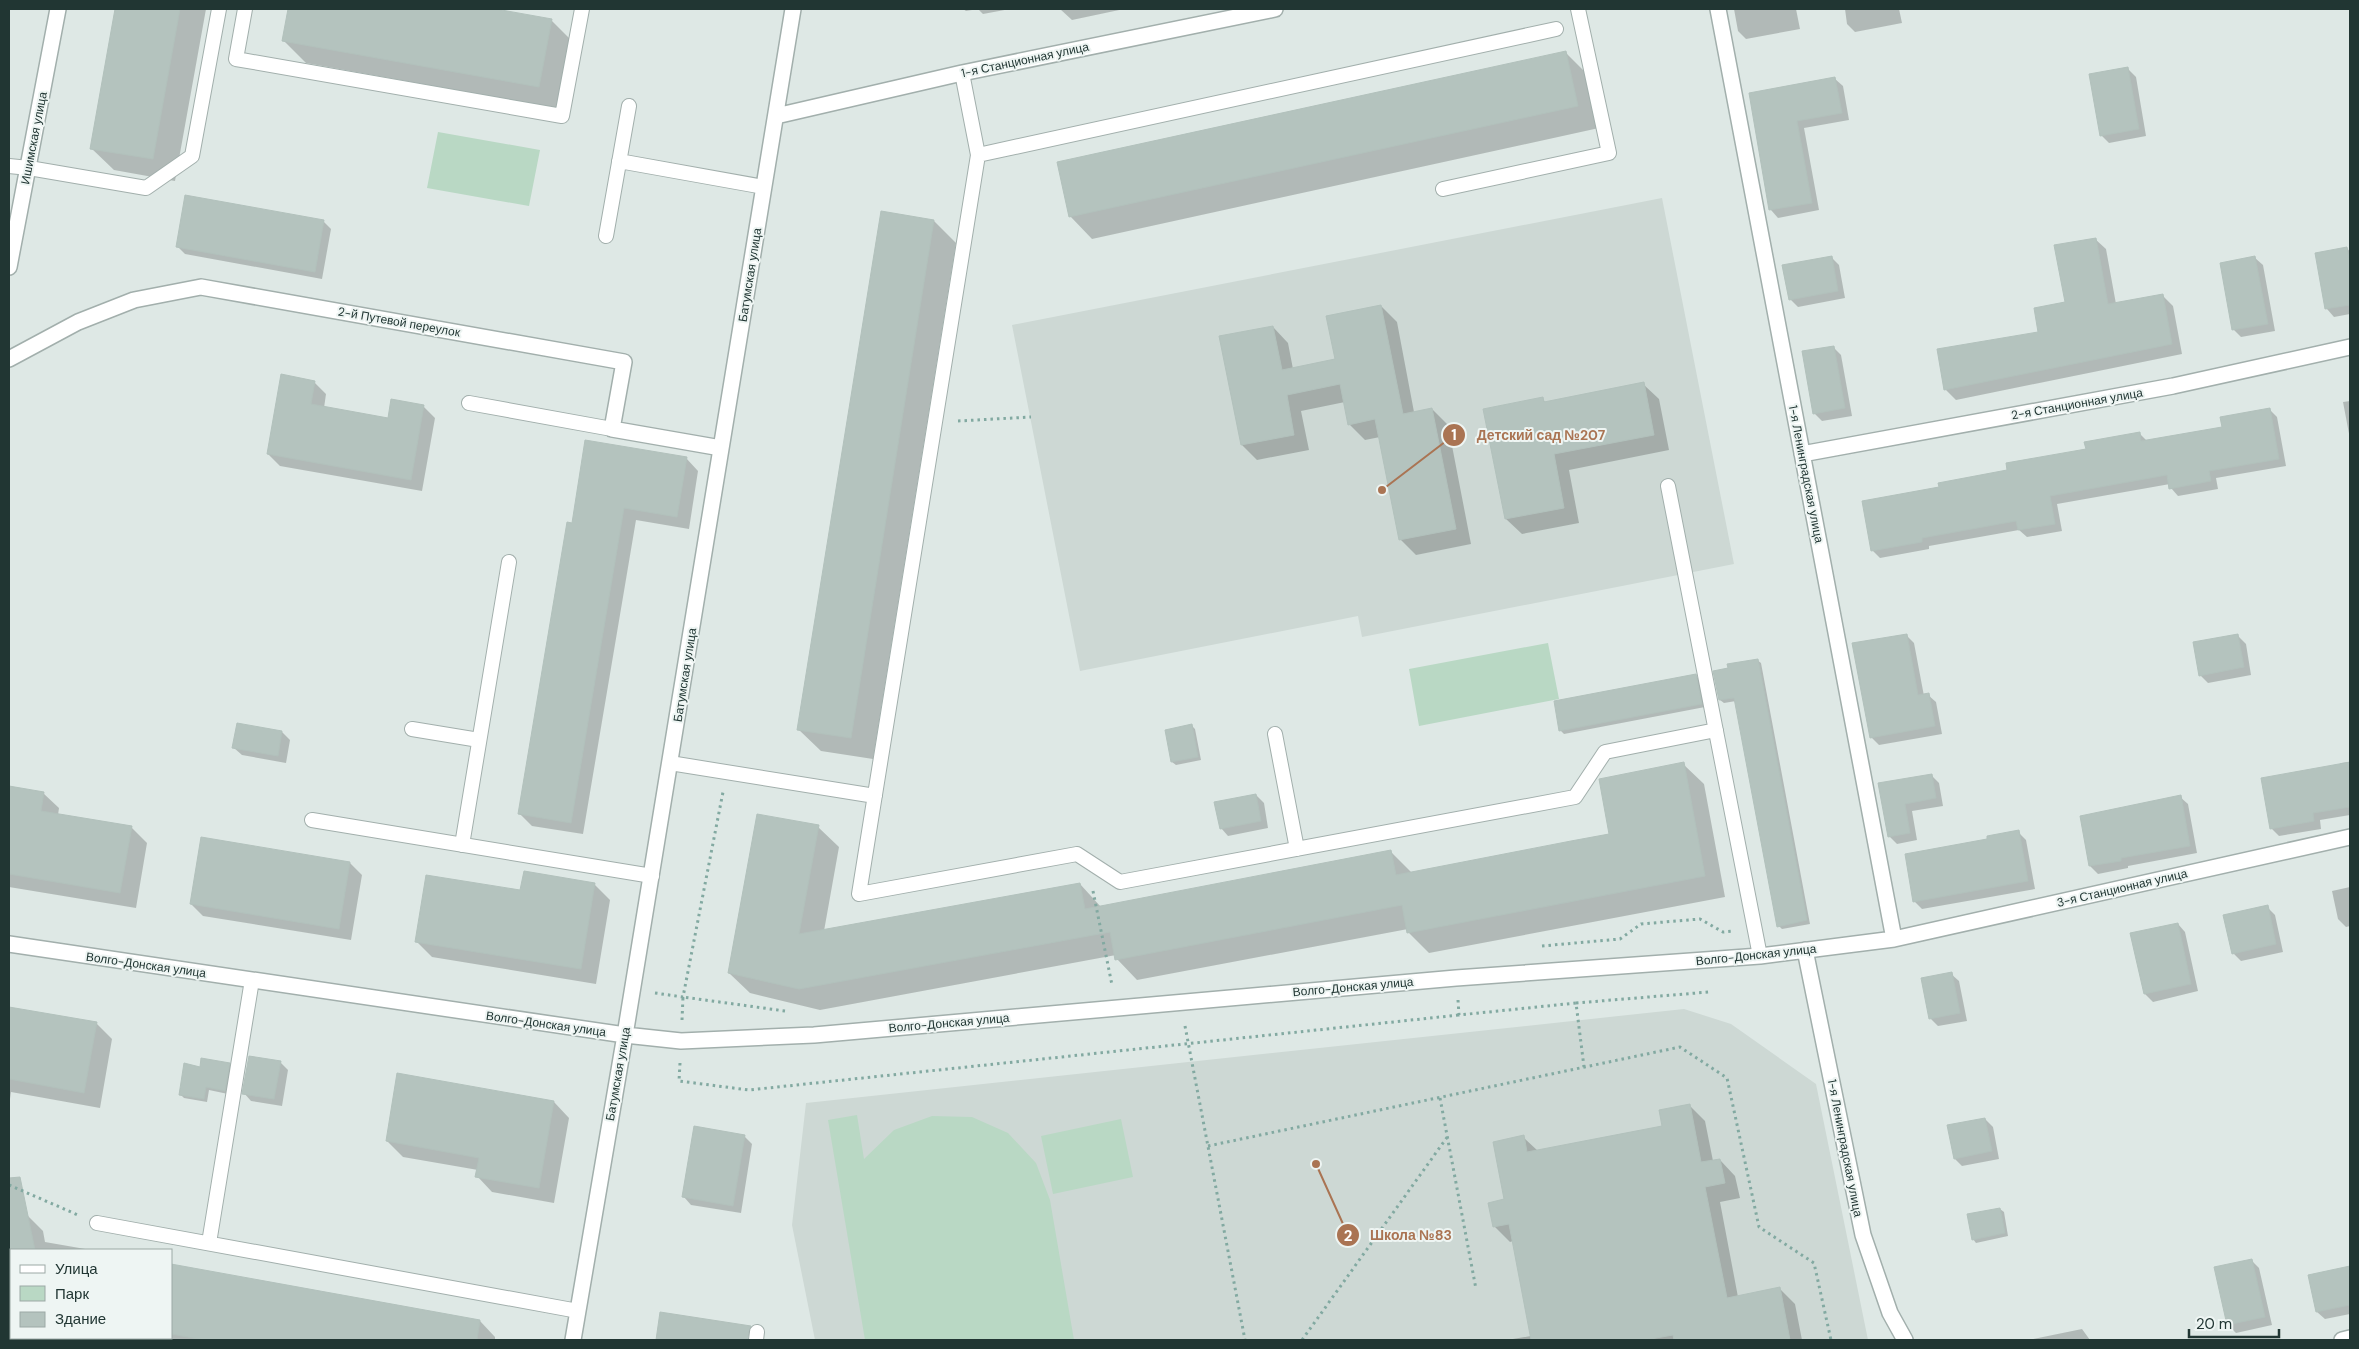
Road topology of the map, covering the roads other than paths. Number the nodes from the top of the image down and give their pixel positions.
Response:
1 (58, 9) edge
2 (219, 9) edge
3 (245, 9) edge
4 (582, 9) edge
5 (793, 9) edge
6 (1275, 9) edge
7 (1578, 9) edge
8 (1718, 9) edge
9 (1556, 30) dead end
10 (962, 73) junction
11 (629, 106) dead end
12 (776, 116) junction
13 (978, 155) junction
14 (620, 161) junction
15 (9, 166) edge
16 (29, 168) junction
17 (764, 187) junction
18 (1442, 189) dead end
19 (606, 236) dead end
20 (9, 267) edge
21 (2350, 347) edge
22 (9, 359) edge
23 (469, 403) dead end
24 (612, 429) junction
25 (721, 448) junction
26 (1802, 454) junction
27 (1668, 486) dead end
28 (509, 562) dead end
29 (412, 729) dead end
30 (1716, 730) junction
31 (1275, 734) dead end
32 (479, 740) junction
33 (670, 763) junction
34 (875, 796) junction
35 (312, 820) dead end
36 (2350, 837) edge
37 (462, 845) junction
38 (1297, 849) junction
39 (652, 876) junction
40 (1894, 939) junction
41 (9, 944) edge
42 (1805, 950) junction
43 (1760, 956) junction
44 (252, 980) junction
45 (625, 1035) junction
46 (96, 1223) road end
47 (208, 1243) junction
48 (578, 1311) junction
49 (2350, 1338) edge
50 (573, 1340) edge
51 (1905, 1340) edge
52 (2342, 1340) edge

1 - 16 street, Ишимская улица
2 - 16 lane
3 - 4 lane
5 - 12 street, Батумская улица
6 - 10 street, 1-я Станционная улица
7 - 18 lane
8 - 26 street, 1-я Ленинградская улица
9 - 13 lane
10 - 12 street, 1-я Станционная улица
10 - 13 lane
11 - 14 lane
12 - 17 street, Батумская улица
13 - 34 lane
14 - 17 lane
14 - 19 lane
15 - 16 lane
16 - 20 street, Ишимская улица
17 - 25 street, Батумская улица
21 - 26 street, 2-я Станционная улица
22 - 24 street, 2-й Путевой переулок
23 - 24 lane
24 - 25 street
25 - 33 street, Батумская улица
26 - 40 street, 1-я Ленинградская улица
27 - 30 lane
28 - 32 lane
29 - 32 lane
30 - 38 lane
30 - 43 lane
31 - 38 lane
32 - 37 lane
33 - 34 lane
33 - 39 street, Батумская улица
34 - 38 lane
35 - 37 lane
36 - 40 street, 3-я Станционная улица
37 - 39 lane
39 - 45 street, Батумская улица
40 - 42 street, Волго-Донская улица
41 - 44 street, Волго-Донская улица
42 - 43 street, Волго-Донская улица
42 - 51 street, 1-я Ленинградская улица
43 - 45 street, Волго-Донская улица
44 - 45 street, Волго-Донская улица
44 - 47 lane
45 - 48 street, Батумская улица
46 - 47 lane
47 - 48 lane
48 - 50 street, Батумская улица
49 - 52 street

